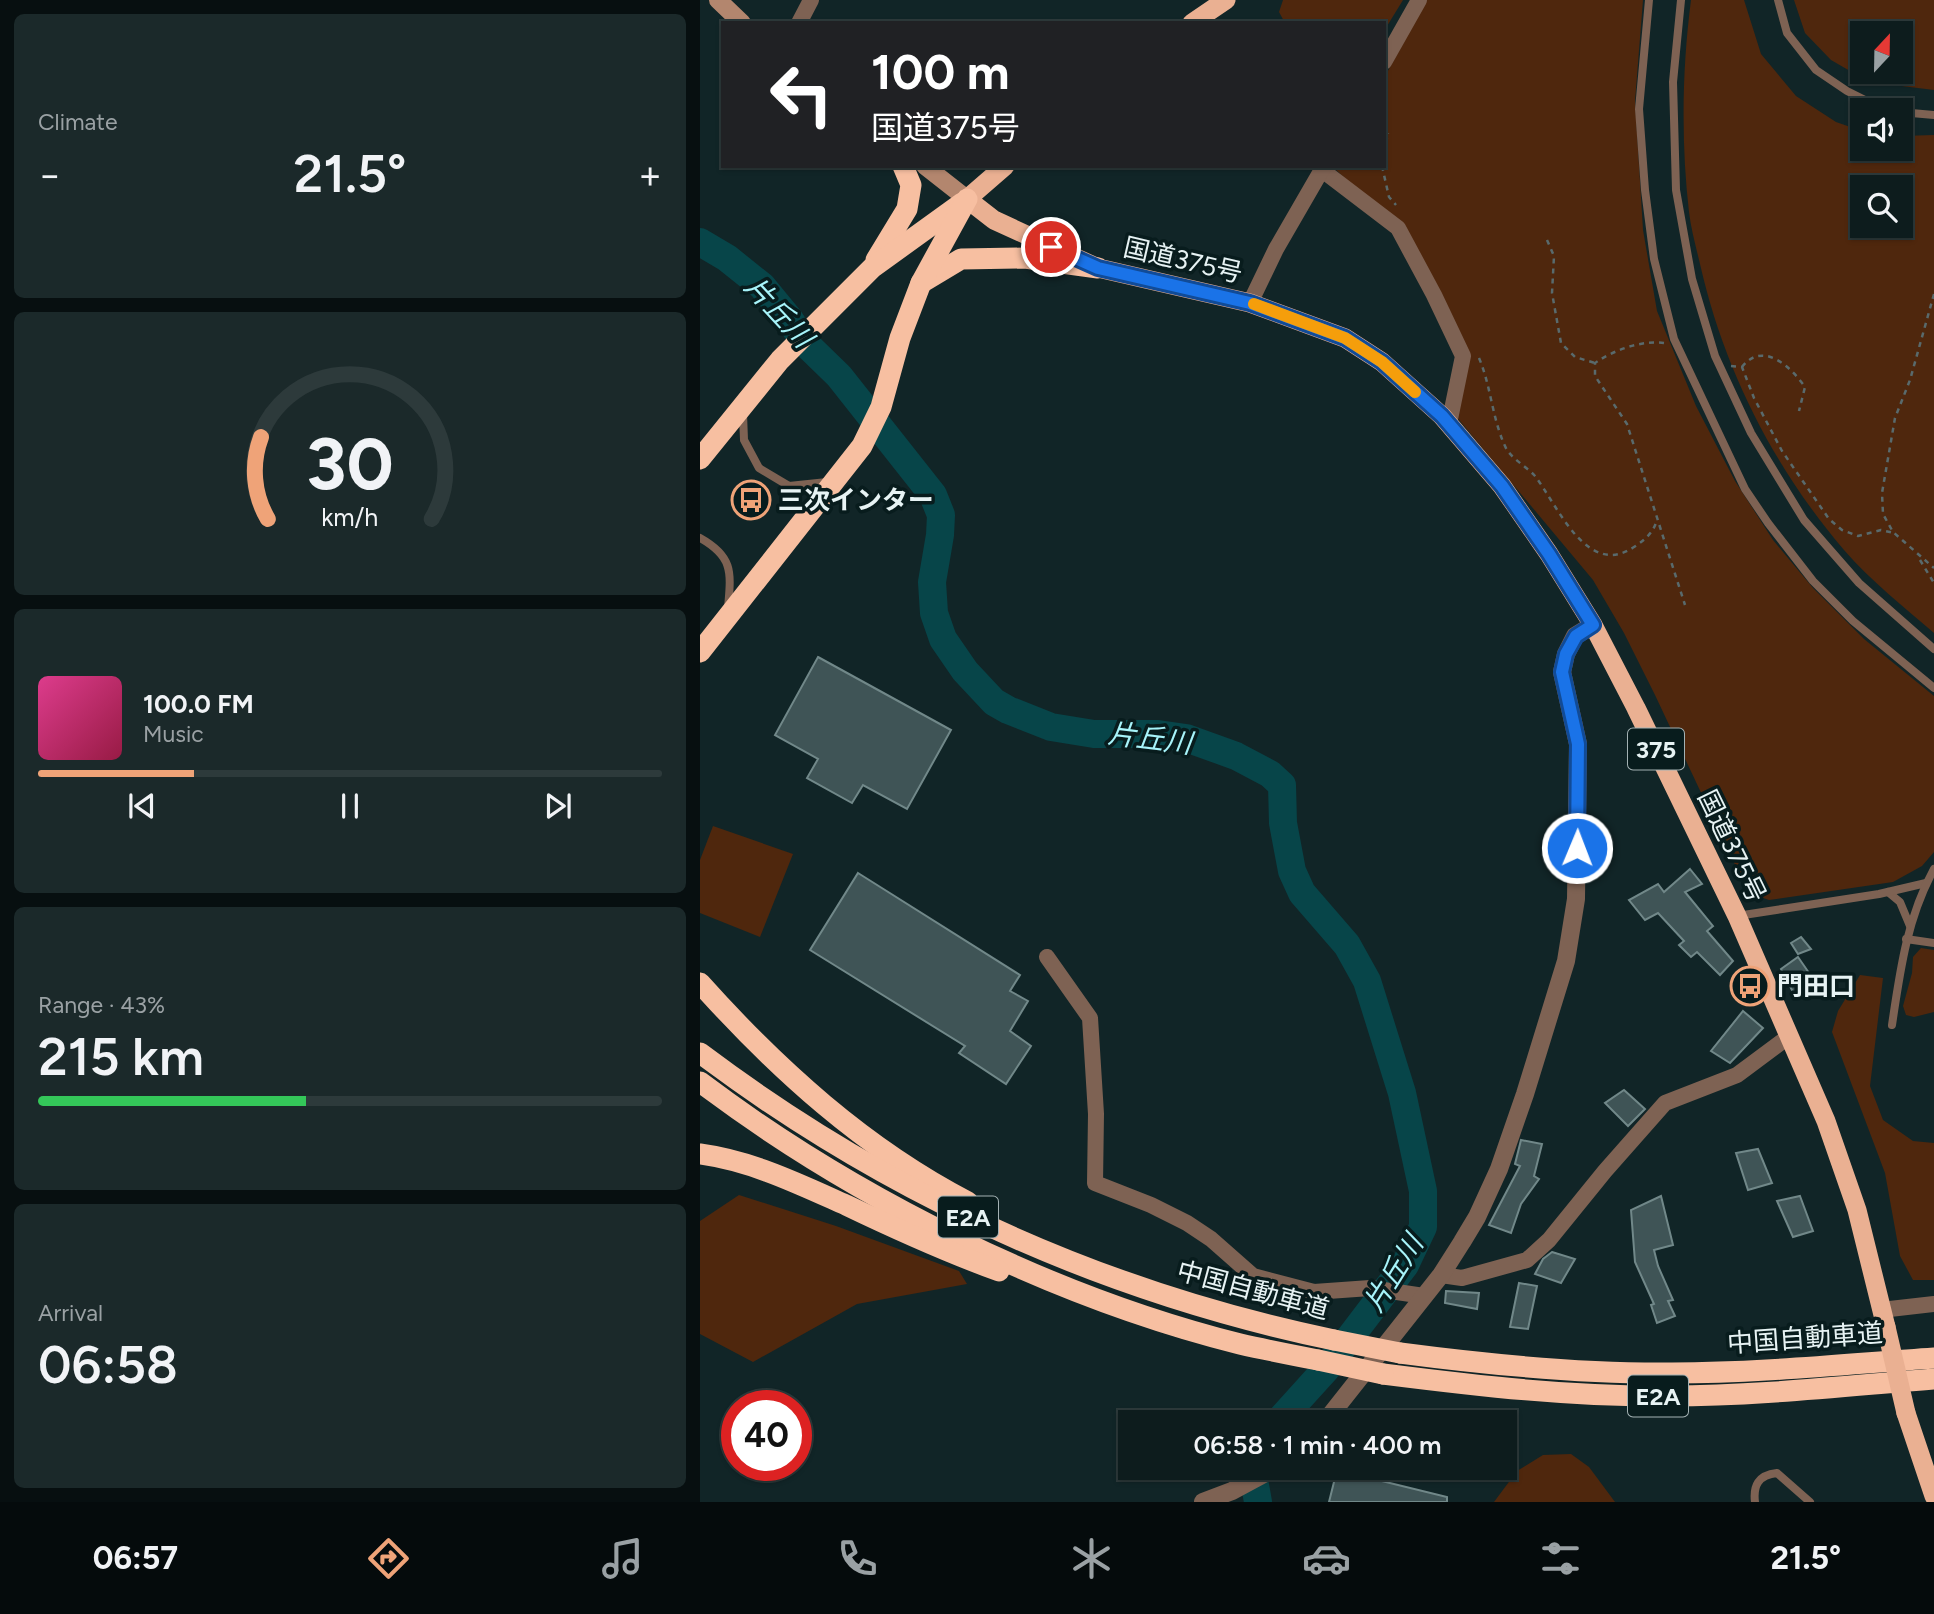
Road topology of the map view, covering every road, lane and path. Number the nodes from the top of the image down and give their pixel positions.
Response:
1 (718, 0) edge
2 (811, 0) edge
3 (1226, 0) edge
4 (1419, 0) edge
5 (1649, 0) edge
6 (1681, 0) edge
7 (1778, 0) edge
8 (740, 21) edge
9 (800, 21) edge
10 (1195, 21) edge
11 (1386, 58) edge
12 (1861, 98) edge
13 (1913, 113) edge
14 (1934, 115) edge
15 (1388, 133) dead end
16 (1386, 143) edge
17 (904, 168) edge
18 (928, 168) edge
19 (1003, 168) edge
20 (1323, 168) edge
21 (1383, 168) edge
22 (967, 199) junction
23 (1401, 212) dead end
24 (1547, 240) dead end
25 (872, 268) junction
26 (1098, 268) junction
27 (921, 283) junction
28 (1934, 294) edge
29 (1250, 303) junction
30 (1678, 347) junction
31 (1476, 351) dead end
32 (1595, 363) junction
33 (1720, 366) junction
34 (1742, 367) junction
35 (743, 405) junction
36 (1799, 411) dead end
37 (1449, 424) junction
38 (700, 459) edge
39 (834, 482) junction
40 (1657, 520) junction
41 (1894, 533) junction
42 (700, 538) edge
43 (1919, 557) junction
44 (1934, 568) edge
45 (1934, 583) edge
46 (1685, 605) dead end
47 (727, 615) junction
48 (1593, 625) junction
49 (1934, 649) edge
50 (700, 652) edge
51 (1934, 688) edge
52 (1934, 869) edge
53 (1926, 883) junction
54 (1888, 892) junction
55 (1737, 916) junction
56 (1910, 926) junction
57 (1906, 939) junction
58 (1934, 943) edge
59 (1048, 957) dead end
60 (700, 983) edge
61 (1892, 1025) dead end
62 (1788, 1037) junction
63 (700, 1053) edge
64 (700, 1082) edge
65 (700, 1154) edge
66 (1441, 1275) junction
67 (1424, 1296) junction
68 (1934, 1304) edge
69 (1884, 1319) junction
70 (1263, 1325) junction
71 (1238, 1343) junction
72 (1934, 1358) edge
73 (1934, 1379) edge
74 (1334, 1410) edge
75 (1257, 1480) edge
76 (1232, 1496) edge
77 (1934, 1496) edge
78 (1203, 1502) edge
79 (1755, 1502) edge
80 (1810, 1502) edge

1 - 8 main road
2 - 9 street
3 - 10 highway
4 - 11 street
5 - 30 lane
6 - 33 lane
7 - 12 lane
13 - 14 lane
15 - 16 path
17 - 25 highway
18 - 22 main road
19 - 22 highway
20 - 29 street
20 - 37 street
21 - 23 path
22 - 25 highway
22 - 26 highway, 国道375号 / 375
22 - 27 highway
24 - 32 path
25 - 35 highway
26 - 27 highway
26 - 29 highway, 国道375号 / 375
27 - 39 highway
28 - 41 path
29 - 37 highway, 国道375号 / 375
30 - 32 path
30 - 51 lane
31 - 40 path
32 - 40 path
33 - 34 path
33 - 49 lane
34 - 36 path
34 - 41 path
35 - 38 highway
35 - 39 lane
37 - 48 highway, 国道375号 / 375
39 - 47 highway
40 - 46 path
41 - 43 path
42 - 47 lane
43 - 44 path
43 - 45 path
47 - 50 highway
48 - 55 highway, 国道375号 / 375
48 - 66 street
52 - 53 lane
53 - 54 lane
53 - 56 lane
54 - 55 lane
54 - 56 lane
55 - 62 highway, 国道375号 / 375
56 - 57 lane
57 - 58 lane
57 - 61 lane
59 - 67 street
60 - 70 highway
62 - 66 street
62 - 69 highway, 国道375号 / 375
63 - 70 highway, 中国自動車道 / E2A
64 - 71 highway, 中国自動車道 / E2A
65 - 71 highway
66 - 67 street
67 - 74 street
68 - 69 street
69 - 77 highway, 国道375号 / 375, bridge
70 - 72 highway, 中国自動車道 / E2A, bridge
71 - 73 highway, 中国自動車道 / E2A, bridge
75 - 76 street
76 - 78 street
79 - 80 lane

